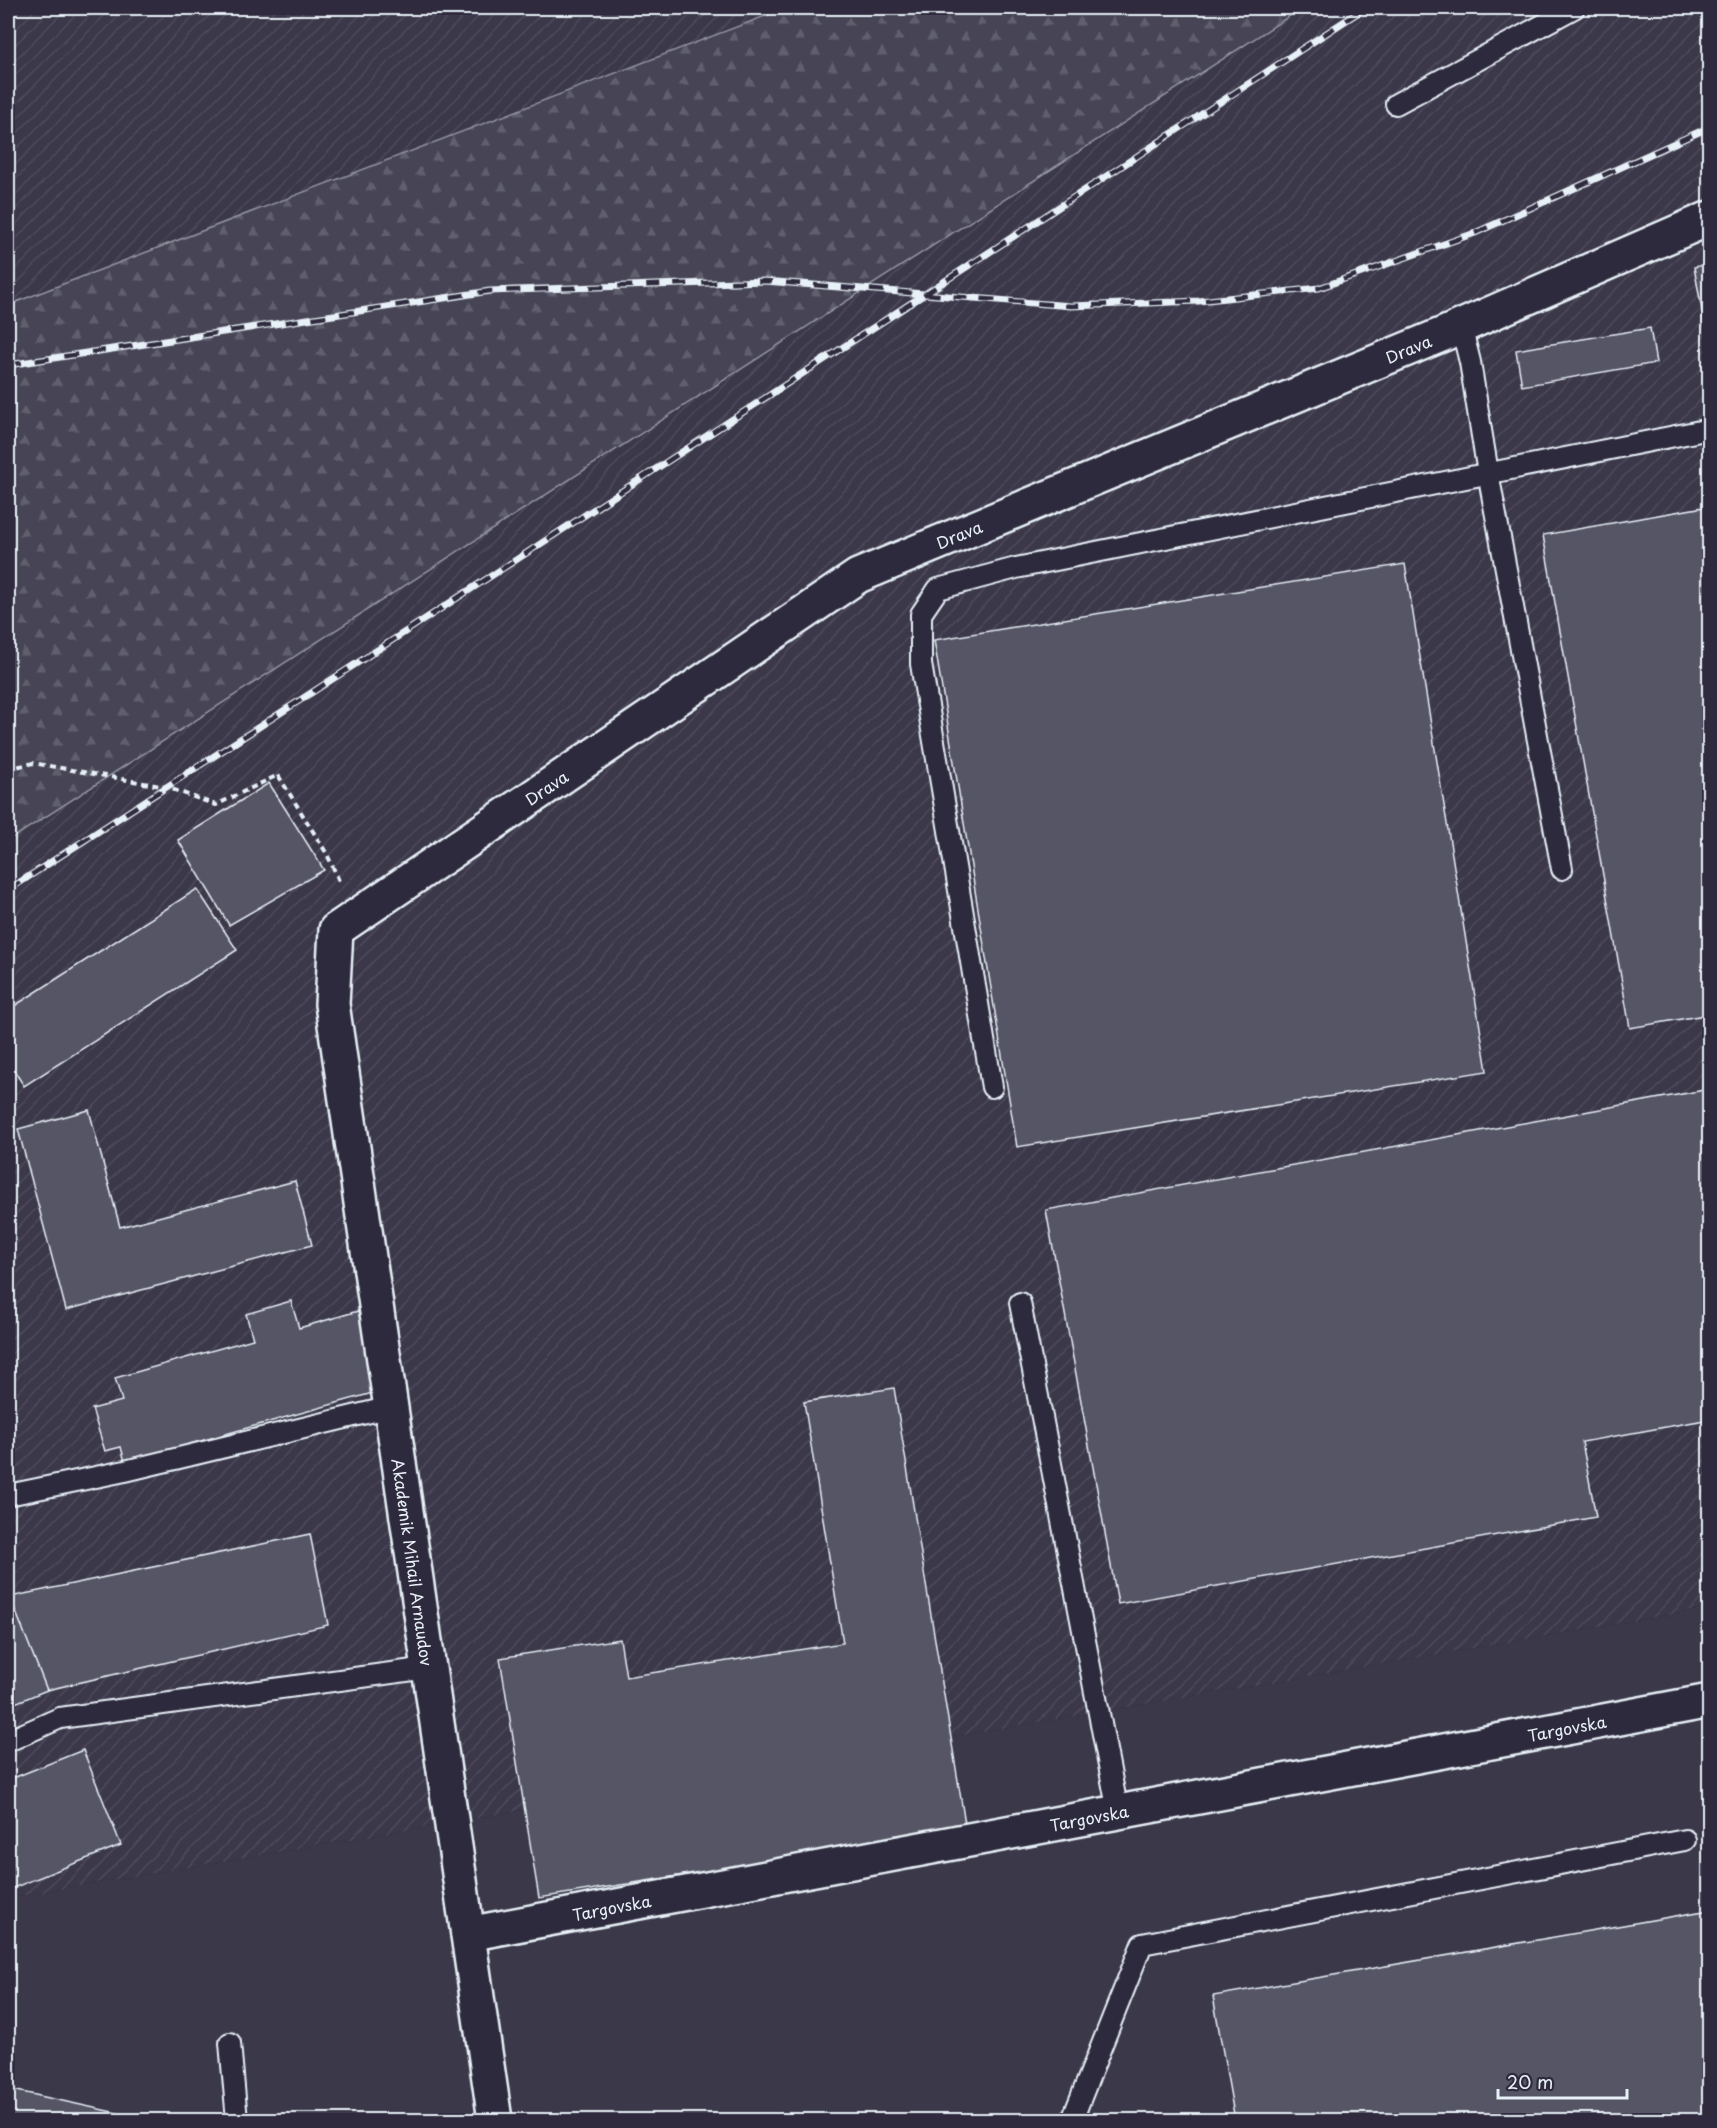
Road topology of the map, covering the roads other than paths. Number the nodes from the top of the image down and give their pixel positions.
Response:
1 (1574, 8) edge
2 (1396, 104) dead end
3 (1710, 218) edge
4 (1461, 326) junction
5 (1710, 429) edge
6 (1488, 473) junction
7 (1562, 869) dead end
8 (332, 1004) joint
9 (992, 1087) dead end
10 (1020, 1303) dead end
11 (391, 1407) junction
12 (8, 1495) edge
13 (428, 1668) junction
14 (1710, 1701) edge
15 (8, 1741) edge
16 (1118, 1812) junction
17 (1685, 1840) dead end
18 (468, 1934) junction
19 (230, 2043) dead end
20 (237, 2121) edge
21 (495, 2121) edge
22 (1072, 2121) edge

1 - 2 lane
3 - 4 street, Drava
4 - 6 lane
4 - 8 street, Drava
5 - 6 lane
6 - 7 lane
6 - 9 lane
8 - 11 street, Akademik Mihail Arnaudov
10 - 16 lane
11 - 12 lane
11 - 13 street, Akademik Mihail Arnaudov
13 - 15 lane
13 - 18 street, Akademik Mihail Arnaudov
14 - 16 street, Targovska
16 - 18 street, Targovska
17 - 22 lane
18 - 21 street, Akademik Mihail Arnaudov
19 - 20 lane

